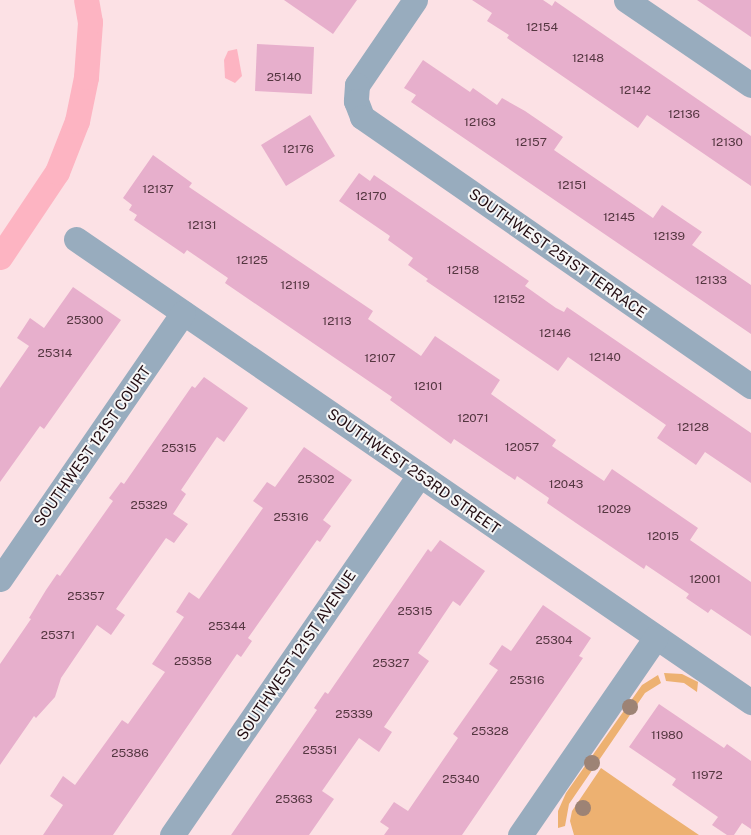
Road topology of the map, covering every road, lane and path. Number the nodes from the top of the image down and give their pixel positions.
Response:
1 (415, 0) edge
2 (626, 0) edge
3 (751, 86) edge
4 (76, 239) dead end
5 (183, 313) junction
6 (751, 386) edge
7 (419, 475) junction
8 (0, 579) edge
9 (656, 637) junction
10 (751, 702) edge
11 (172, 835) edge
12 (520, 835) edge

1 - 6 street, SOUTHWEST 251ST TERRACE
2 - 3 street
4 - 5 street, SOUTHWEST 253RD STREET
5 - 7 street, SOUTHWEST 253RD STREET
5 - 8 street, SOUTHWEST 121ST COURT
7 - 9 street, SOUTHWEST 253RD STREET
7 - 11 street, SOUTHWEST 121ST AVENUE
9 - 10 street, SOUTHWEST 253RD STREET
9 - 12 street

